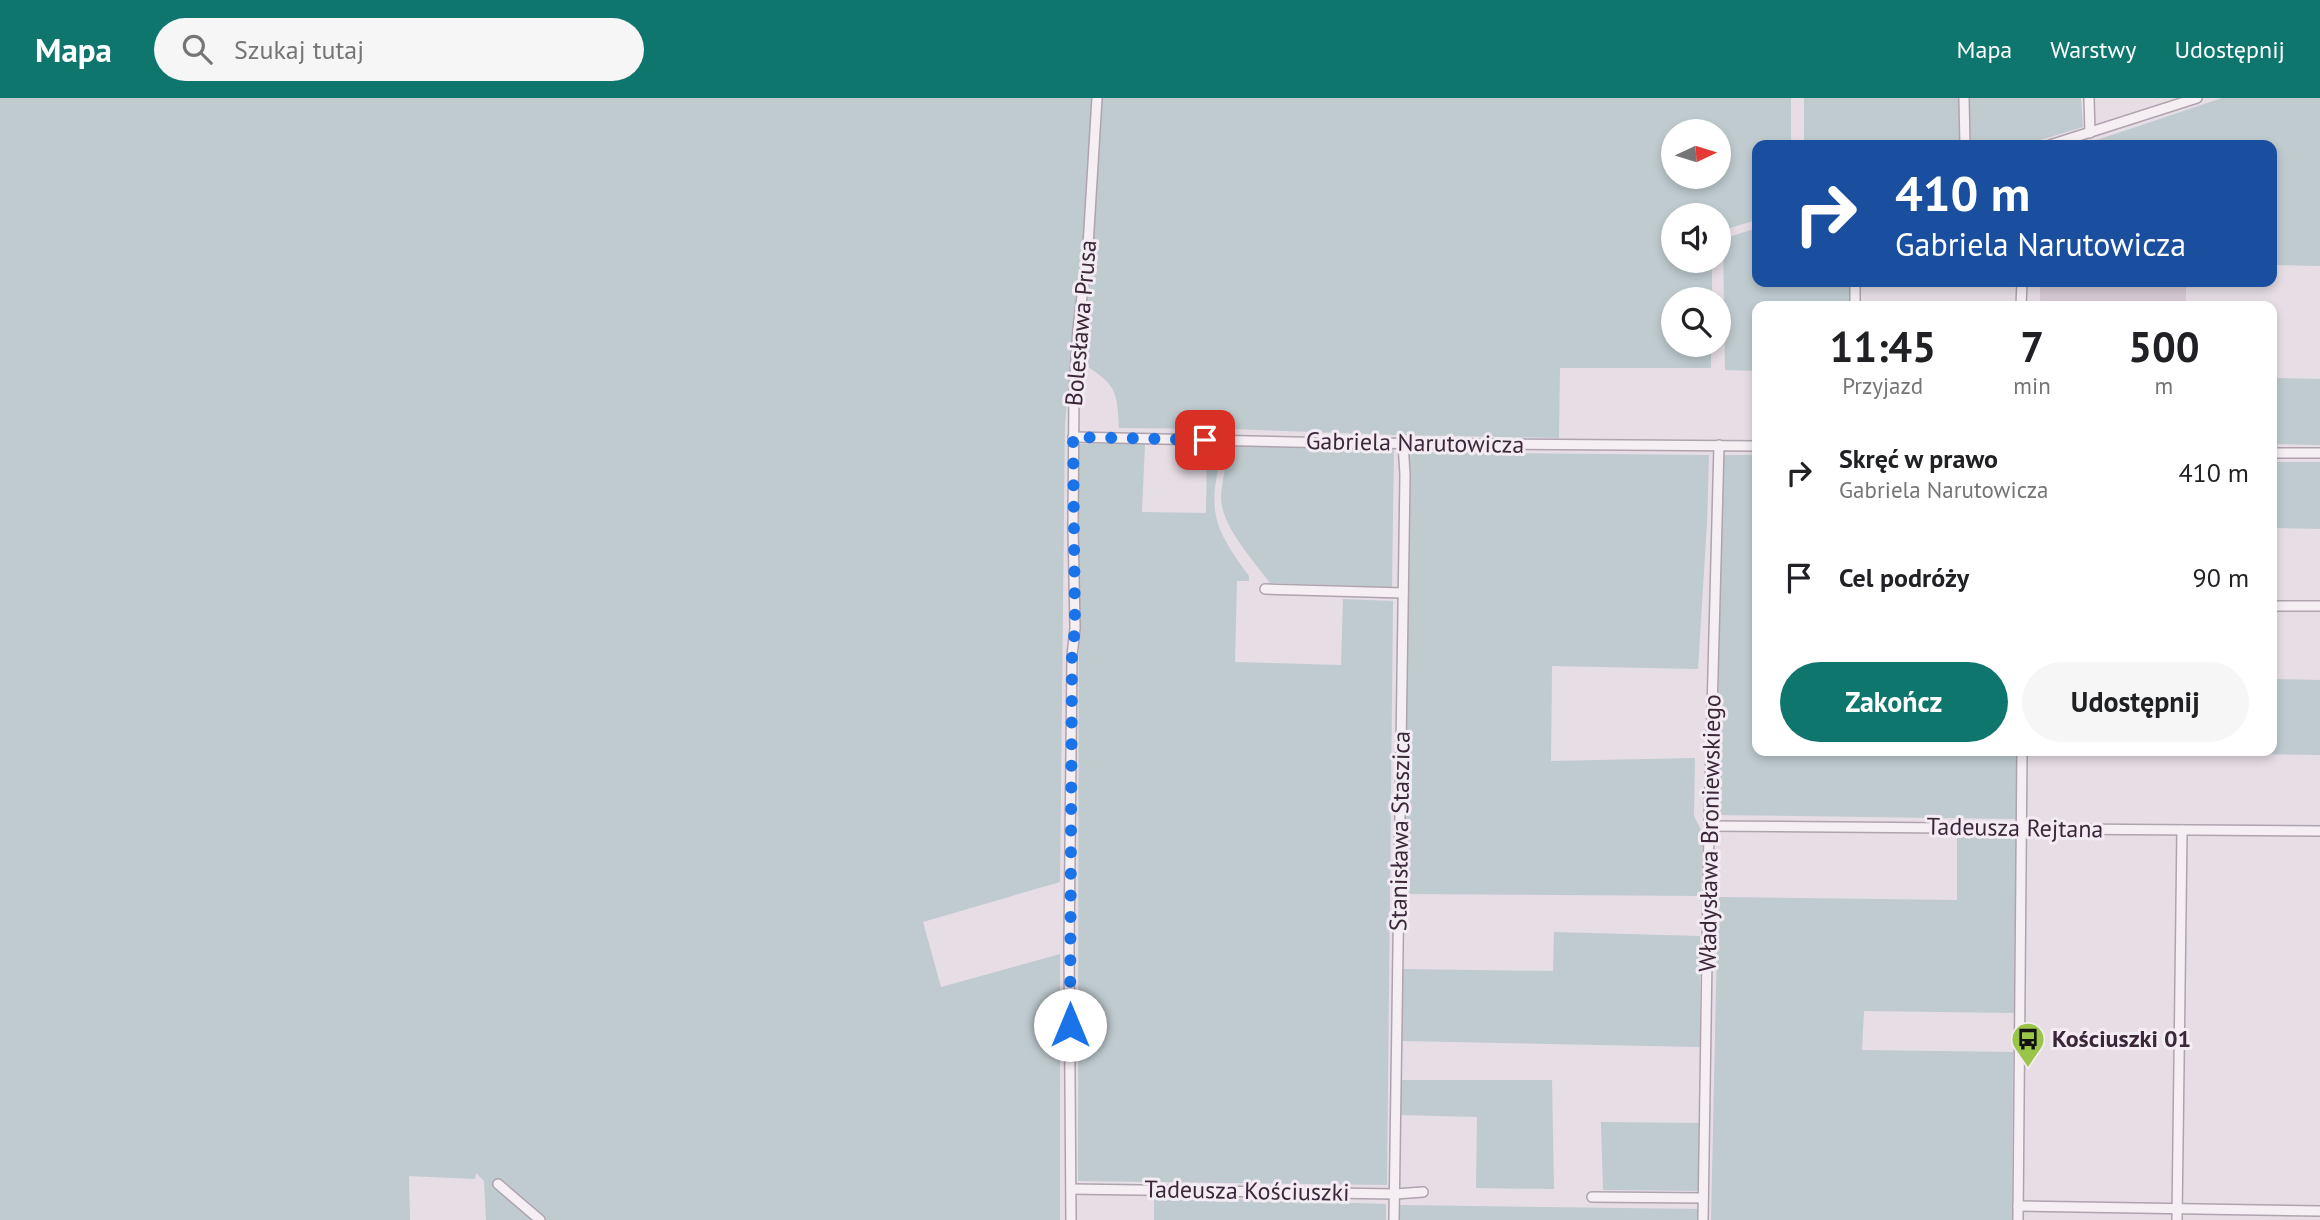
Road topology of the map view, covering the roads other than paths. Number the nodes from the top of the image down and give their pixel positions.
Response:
1 (1097, 98) edge
2 (1964, 98) edge
3 (2089, 98) edge
4 (2197, 98) edge
5 (2167, 103) edge
6 (2090, 133) junction
7 (1965, 140) edge
8 (2067, 140) edge
9 (1073, 437) junction
10 (1404, 443) junction
11 (1719, 445) junction
12 (1752, 446) edge
13 (2277, 453) edge
14 (2320, 453) edge
15 (1265, 589) dead end
16 (1403, 593) junction
17 (2277, 606) edge
18 (2320, 606) edge
19 (2022, 756) edge
20 (1709, 826) junction
21 (2021, 828) junction
22 (2182, 830) junction
23 (2320, 831) edge
24 (498, 1184) dead end
25 (1071, 1189) junction
26 (1423, 1192) dead end
27 (1395, 1194) junction
28 (1592, 1196) dead end
29 (1703, 1198) junction
30 (2018, 1206) junction
31 (2177, 1209) junction
32 (2320, 1211) edge
33 (540, 1220) edge
34 (1071, 1220) edge
35 (1394, 1220) edge
36 (1703, 1220) edge
37 (2018, 1220) edge
38 (2177, 1220) edge

1 - 9 street, Bolesława Prusa
2 - 7 street
3 - 6 street
4 - 5 street
5 - 6 street
6 - 8 street
9 - 10 street, Gabriela Narutowicza
9 - 25 street, Bolesława Prusa
10 - 11 street, Gabriela Narutowicza
10 - 16 street, Stanisława Staszica
11 - 12 street, Gabriela Narutowicza
11 - 20 street, Władysława Broniewskiego
13 - 14 street
15 - 16 street
16 - 27 street, Stanisława Staszica
17 - 18 street
19 - 21 street
20 - 21 street, Tadeusza Rejtana
20 - 29 street, Władysława Broniewskiego
21 - 22 street, Tadeusza Rejtana
21 - 30 street
22 - 23 street, Tadeusza Rejtana
22 - 31 street
24 - 33 street
25 - 27 street, Tadeusza Kościuszki
25 - 34 street, Bolesława Prusa
26 - 27 street, Tadeusza Kościuszki
27 - 35 street, Stanisława Staszica
28 - 29 street
29 - 36 street, Władysława Broniewskiego
30 - 31 street
30 - 37 street
31 - 32 street
31 - 38 street

